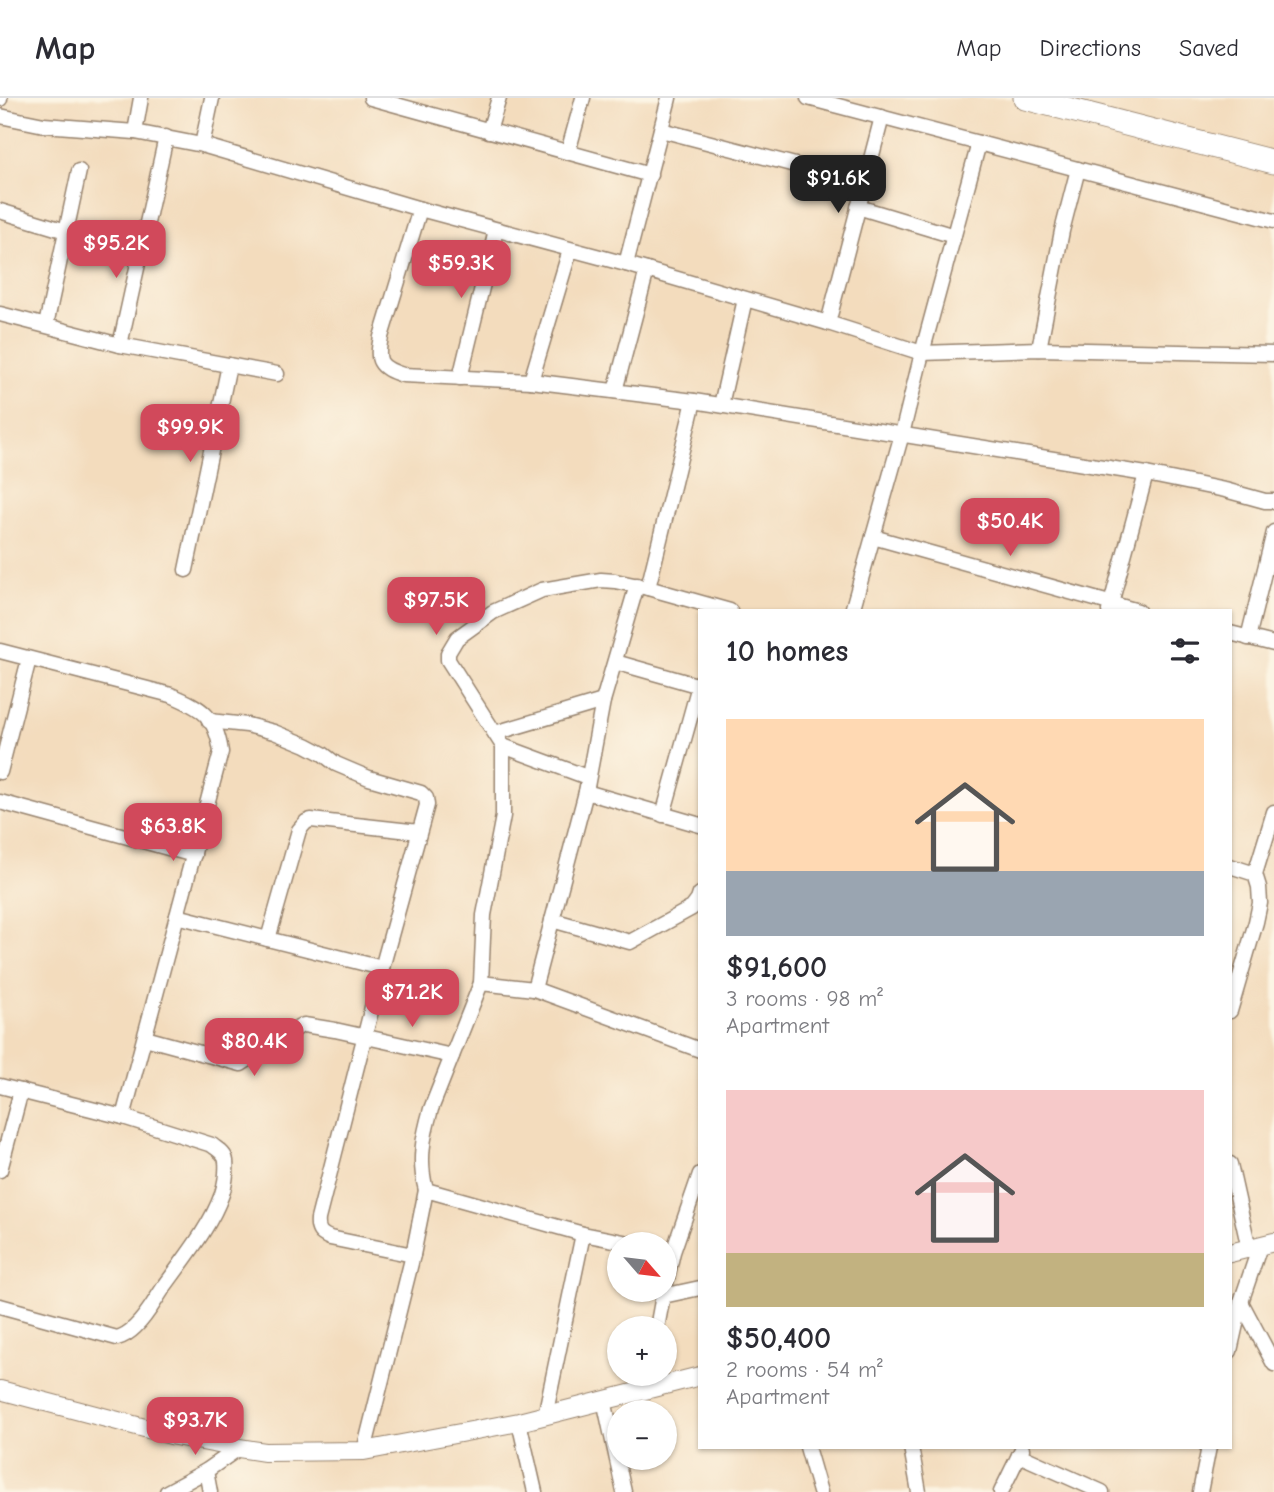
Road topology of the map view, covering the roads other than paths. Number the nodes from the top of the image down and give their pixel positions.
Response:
1 (141, 98) edge
2 (212, 98) edge
3 (371, 98) edge
4 (429, 98) edge
5 (499, 98) edge
6 (583, 98) edge
7 (669, 98) edge
8 (808, 98) edge
9 (1024, 98) edge
10 (426, 113) junction
11 (0, 116) edge
12 (882, 117) junction
13 (661, 130) junction
14 (489, 131) junction
15 (135, 132) junction
16 (166, 137) junction
17 (979, 143) junction
18 (202, 145) junction
19 (568, 152) junction
20 (1274, 162) edge
21 (1078, 169) junction
22 (79, 171) dead end
23 (650, 175) junction
24 (864, 183) junction
25 (858, 207) junction
26 (420, 209) junction
27 (0, 211) edge
28 (1274, 221) edge
29 (496, 230) junction
30 (66, 231) junction
31 (954, 236) junction
32 (570, 250) junction
33 (626, 264) junction
34 (647, 270) junction
35 (745, 299) junction
36 (0, 314) edge
37 (828, 323) junction
38 (46, 325) junction
39 (120, 345) junction
40 (1038, 349) junction
41 (922, 352) junction
42 (1274, 354) edge
43 (229, 365) junction
44 (276, 374) dead end
45 (460, 379) junction
46 (531, 381) junction
47 (615, 391) junction
48 (694, 401) junction
49 (721, 405) junction
50 (902, 434) junction
51 (1146, 474) junction
52 (1274, 501) edge
53 (1274, 532) edge
54 (873, 537) junction
55 (186, 570) dead end
56 (642, 587) junction
57 (1110, 608) edge
58 (720, 609) edge
59 (853, 609) edge
60 (1232, 634) edge
61 (1248, 638) junction
62 (1274, 644) edge
63 (0, 651) edge
64 (29, 659) junction
65 (615, 662) junction
66 (698, 683) edge
67 (698, 691) edge
68 (603, 701) junction
69 (209, 720) junction
70 (499, 740) junction
71 (0, 772) edge
72 (586, 784) junction
73 (0, 802) edge
74 (1274, 812) edge
75 (663, 814) junction
76 (698, 824) edge
77 (419, 832) junction
78 (194, 855) junction
79 (1232, 867) edge
80 (1255, 874) junction
81 (698, 900) edge
82 (177, 916) junction
83 (552, 920) junction
84 (268, 939) junction
85 (382, 968) junction
86 (481, 983) junction
87 (534, 989) junction
88 (1232, 1004) edge
89 (364, 1037) junction
90 (145, 1038) junction
91 (698, 1049) edge
92 (452, 1056) junction
93 (0, 1086) edge
94 (21, 1091) junction
95 (122, 1117) junction
96 (1232, 1169) edge
97 (0, 1170) edge
98 (698, 1179) edge
99 (426, 1190) junction
100 (677, 1232) edge
101 (583, 1234) junction
102 (607, 1239) edge
103 (1261, 1245) edge
104 (1232, 1252) edge
105 (412, 1255) junction
106 (698, 1288) edge
107 (677, 1290) edge
108 (1241, 1302) junction
109 (0, 1306) edge
110 (1232, 1342) edge
111 (1274, 1364) edge
112 (698, 1376) edge
113 (677, 1379) edge
114 (638, 1386) edge
115 (0, 1390) edge
116 (604, 1400) junction
117 (545, 1416) junction
118 (519, 1422) junction
119 (239, 1448) junction
120 (807, 1449) edge
121 (911, 1449) edge
122 (1209, 1449) edge
123 (364, 1451) junction
124 (1021, 1451) edge
125 (206, 1471) junction
126 (167, 1492) edge
127 (210, 1492) edge
128 (536, 1492) edge
129 (624, 1492) edge
130 (820, 1492) edge
131 (919, 1492) edge
132 (1001, 1492) edge
133 (1102, 1492) edge
134 (1200, 1492) edge

1 - 15 street
2 - 18 street
3 - 10 street
4 - 10 street
5 - 14 street
6 - 19 street
7 - 13 street
8 - 12 street
9 - 20 highway
10 - 14 street
11 - 15 street
12 - 17 street
12 - 24 street
13 - 23 street
13 - 24 street
14 - 19 street
15 - 16 street
16 - 18 street
16 - 39 street
17 - 21 street
17 - 31 street
18 - 26 street
19 - 23 street
21 - 28 street
21 - 40 street
22 - 30 street
23 - 33 street
24 - 25 street
25 - 31 street
25 - 37 street
26 - 29 street
26 - 45 street
27 - 30 street
29 - 32 street
29 - 45 street
30 - 38 street
31 - 41 street
32 - 33 street
32 - 46 street
33 - 34 street
34 - 35 street
34 - 47 street
35 - 37 street
35 - 49 street
36 - 38 street
37 - 41 street
38 - 39 street
39 - 43 street
40 - 41 street
40 - 42 street
41 - 50 street
43 - 44 street
43 - 55 street
45 - 46 street
46 - 47 street
47 - 48 street
48 - 49 street
48 - 56 street
49 - 50 street
50 - 51 street
50 - 54 street
51 - 52 street
51 - 57 street
53 - 61 street
54 - 57 street
54 - 59 street
56 - 58 street
56 - 65 street
56 - 70 street
60 - 61 street
61 - 62 street
63 - 64 street
64 - 69 street
64 - 71 street
65 - 66 street
65 - 68 street
67 - 75 street
68 - 70 street
68 - 72 street
69 - 77 street
69 - 78 street
70 - 72 street
70 - 86 street
72 - 75 street
72 - 83 street
73 - 78 street
74 - 80 street
75 - 76 street
77 - 84 street
77 - 85 street
78 - 82 street
79 - 80 street
80 - 88 street
81 - 83 street
82 - 84 street
82 - 90 street
83 - 87 street
84 - 85 street
85 - 89 street
86 - 87 street
86 - 92 street
87 - 91 street
89 - 90 street
89 - 92 street
89 - 105 street
90 - 95 street
92 - 99 street
93 - 94 street
94 - 95 street
94 - 97 street
95 - 109 street
96 - 103 street
98 - 100 street
99 - 101 street
99 - 105 street
101 - 102 street
101 - 117 street
103 - 104 street
103 - 108 street
105 - 123 street
106 - 107 street
108 - 110 street
108 - 111 street
112 - 113 street
114 - 116 street
115 - 119 street
116 - 117 street
116 - 129 street
117 - 118 street
118 - 123 street
118 - 128 street
119 - 123 street
119 - 125 street
120 - 130 street
121 - 131 street
122 - 134 street
124 - 132 street
124 - 133 street
125 - 126 street
125 - 127 street

